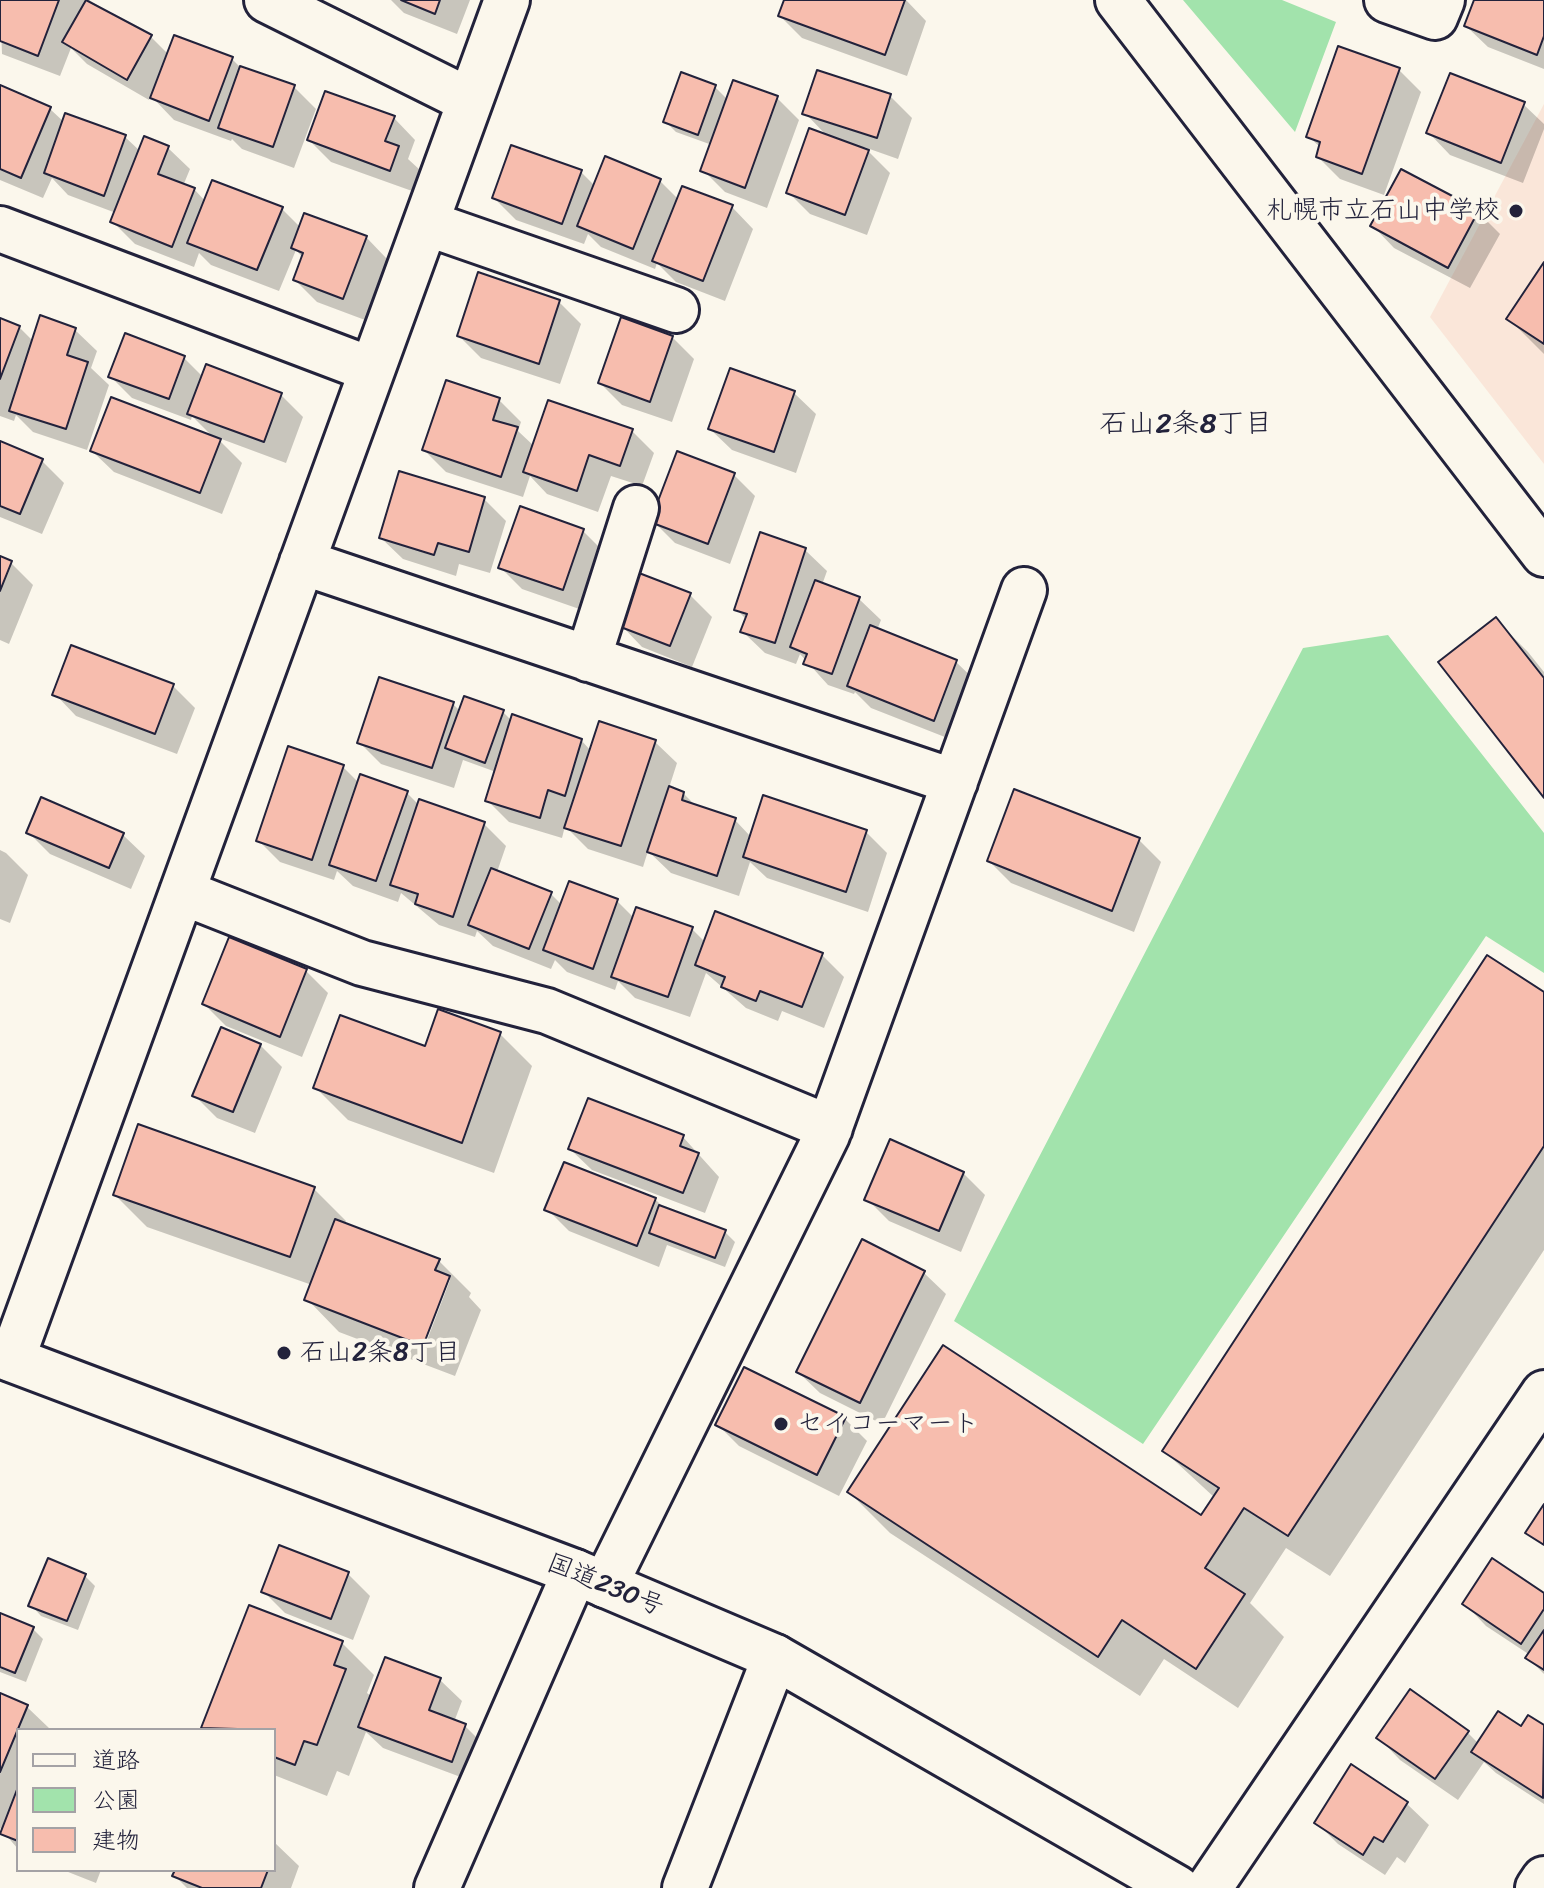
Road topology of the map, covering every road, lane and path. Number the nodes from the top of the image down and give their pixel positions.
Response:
1 (267, 0) edge
2 (507, 0) edge
3 (1118, 0) edge
4 (1387, 0) edge
5 (1442, 0) edge
6 (470, 101) junction
7 (426, 223) junction
8 (0, 229) edge
9 (676, 310) dead end
10 (372, 370) junction
11 (636, 508) dead end
12 (1544, 554) edge
13 (302, 562) junction
14 (1024, 590) dead end
15 (588, 659) junction
16 (955, 782) junction
17 (182, 892) junction
18 (830, 1128) junction
19 (6, 1357) edge
20 (1544, 1393) edge
21 (590, 1579) junction
22 (775, 1657) junction
23 (1544, 1879) edge
24 (437, 1888) edge
25 (685, 1888) edge
26 (1177, 1888) edge
27 (1209, 1888) edge
28 (1538, 1888) edge

1 - 6 main road
2 - 6 main road
3 - 12 main road
4 - 5 main road
6 - 7 main road
7 - 9 main road
7 - 10 main road
8 - 10 main road
10 - 13 main road
11 - 15 main road
13 - 15 main road
13 - 17 main road
14 - 16 main road
15 - 16 main road
16 - 18 main road
17 - 18 main road
17 - 19 main road
18 - 21 main road
19 - 21 main road, 国道230号
20 - 27 main road
21 - 22 main road, 国道230号
21 - 24 main road
22 - 25 main road
22 - 26 main road, 国道230号
23 - 28 main road

